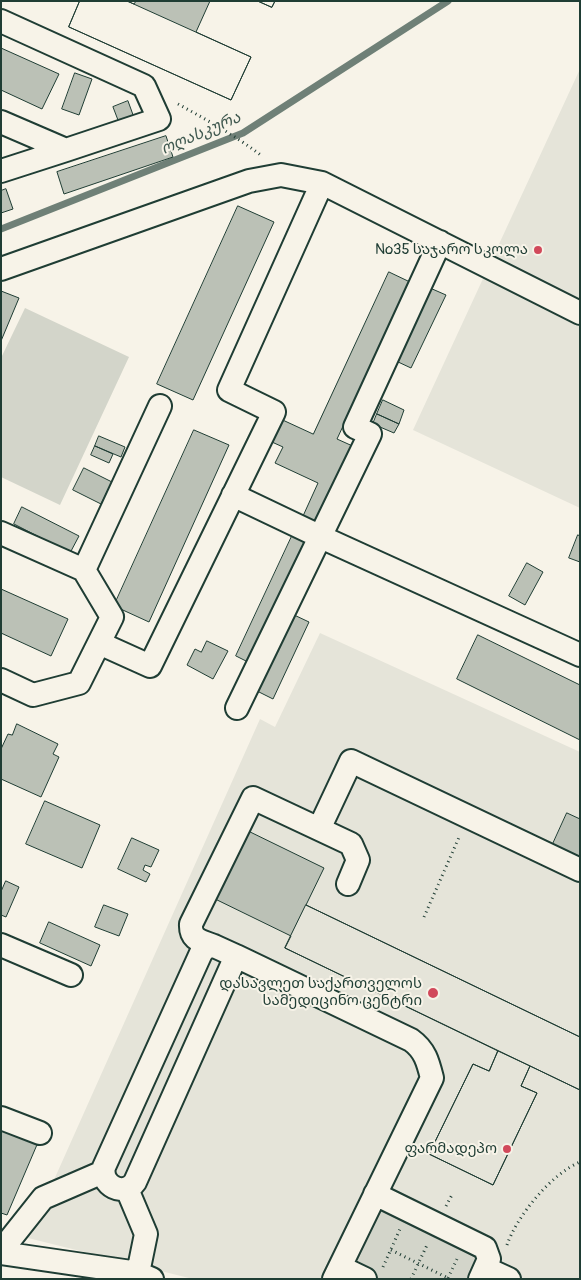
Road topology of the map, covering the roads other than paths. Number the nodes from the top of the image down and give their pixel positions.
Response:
1 (1, 21) edge
2 (1, 122) edge
3 (66, 150) junction
4 (1, 171) edge
5 (322, 183) junction
6 (440, 242) junction
7 (1, 269) edge
8 (580, 313) edge
9 (160, 406) dead end
10 (234, 495) junction
11 (1, 533) edge
12 (321, 537) junction
13 (84, 570) junction
14 (99, 642) junction
15 (580, 655) edge
16 (4, 688) edge
17 (237, 708) dead end
18 (319, 829) junction
19 (580, 870) edge
20 (348, 884) dead end
21 (1, 945) edge
22 (214, 946) junction
23 (236, 956) junction
24 (71, 975) dead end
25 (1, 1118) edge
26 (40, 1133) dead end
27 (103, 1172) junction
28 (127, 1189) junction
29 (375, 1194) junction
30 (1, 1252) edge
31 (337, 1273) edge
32 (373, 1275) edge
33 (494, 1275) edge
34 (145, 1276) edge

1 - 3 street
2 - 3 street
3 - 4 street
5 - 6 street
5 - 7 street
5 - 10 street
6 - 8 street
6 - 12 street
9 - 13 street
10 - 12 street
10 - 14 street
11 - 13 street
12 - 15 street
12 - 17 street
13 - 14 street
14 - 16 street
18 - 19 street
18 - 20 street
18 - 22 street
21 - 24 street
22 - 23 street
22 - 27 street
23 - 28 street
23 - 29 street
25 - 26 street
27 - 28 street
27 - 30 street
28 - 34 street
29 - 31 street
29 - 33 street
30 - 34 street
31 - 32 street

